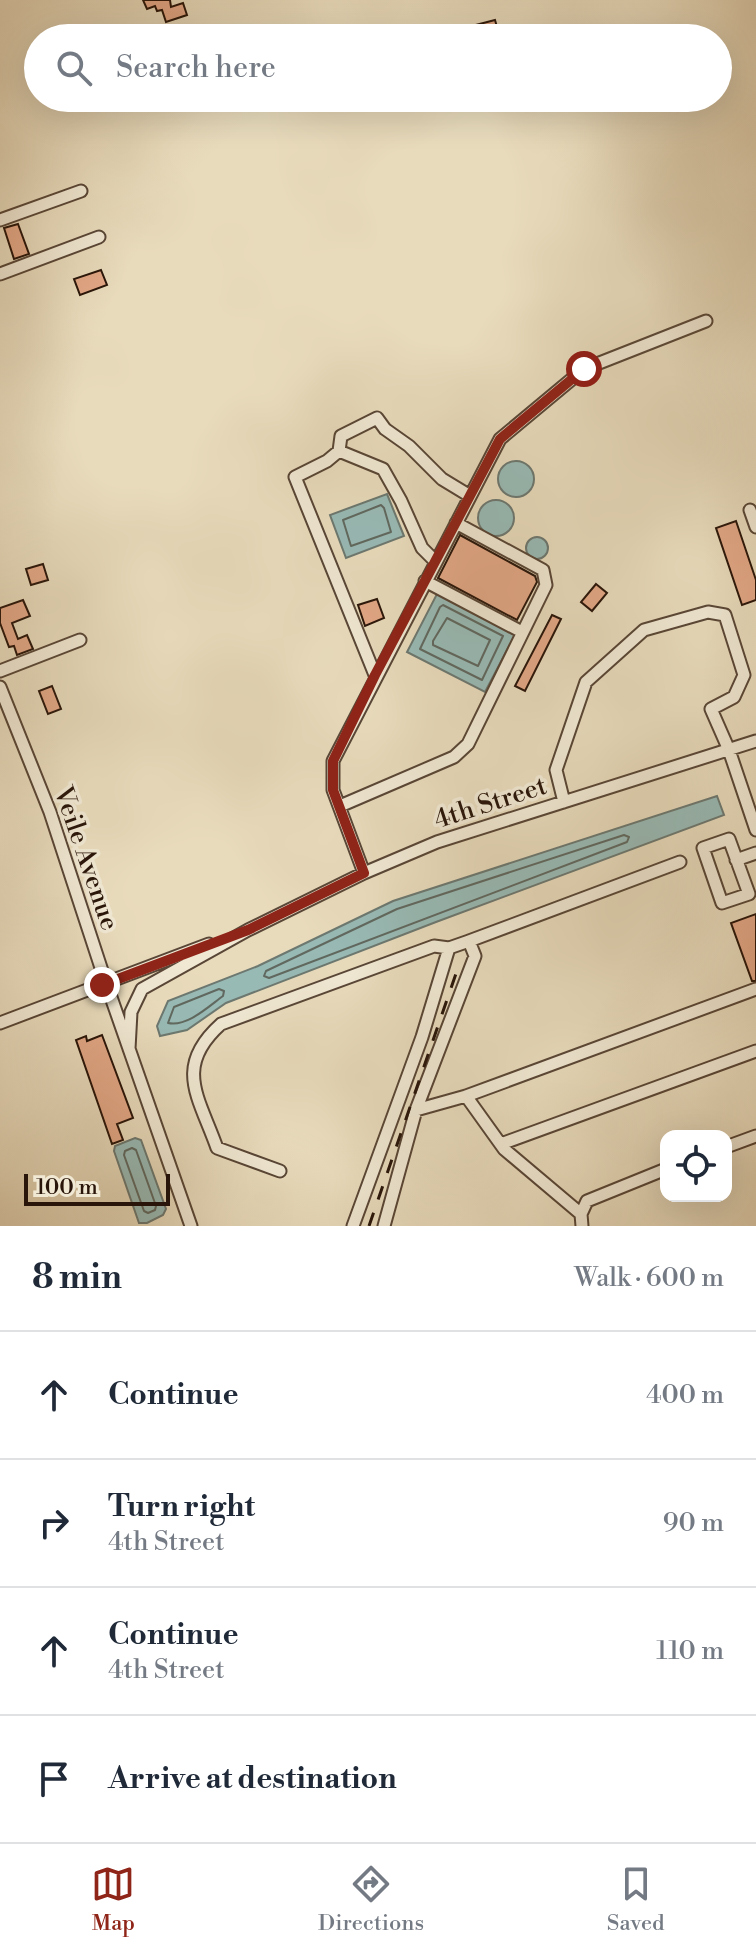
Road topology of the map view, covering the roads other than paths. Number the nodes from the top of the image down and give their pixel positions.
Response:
1 (81, 191) dead end
2 (0, 220) edge
3 (99, 237) dead end
4 (0, 274) edge
5 (706, 321) dead end
6 (339, 451) junction
7 (470, 496) junction
8 (750, 510) dead end
9 (456, 523) junction
10 (756, 527) edge
11 (435, 561) junction
12 (425, 581) junction
13 (522, 632) junction
14 (80, 640) dead end
15 (0, 671) edge
16 (375, 675) junction
17 (0, 687) edge
18 (756, 741) edge
19 (729, 750) junction
20 (564, 802) junction
21 (340, 806) junction
22 (756, 830) edge
23 (756, 853) edge
24 (736, 860) junction
25 (680, 862) dead end
26 (364, 873) junction
27 (248, 930) junction
28 (469, 941) junction
29 (449, 948) junction
30 (106, 984) junction
31 (756, 989) edge
32 (0, 1023) edge
33 (129, 1049) junction
34 (756, 1051) edge
35 (466, 1096) junction
36 (416, 1110) junction
37 (756, 1136) edge
38 (501, 1144) junction
39 (732, 1145) edge
40 (280, 1171) dead end
41 (660, 1171) edge
42 (581, 1220) edge
43 (188, 1225) edge
44 (353, 1226) edge
45 (384, 1226) edge

1 - 2 street
3 - 4 street
5 - 7 street
6 - 7 street
6 - 11 street
6 - 16 street
7 - 9 street
8 - 10 street
9 - 11 street
9 - 13 street
11 - 12 street
12 - 13 street
12 - 16 street
13 - 21 street
14 - 15 street
16 - 21 street
17 - 30 street, Veile Avenue
18 - 19 street, 4th Street
19 - 20 street, 4th Street
19 - 20 street
19 - 22 street
20 - 26 street, 4th Street
21 - 26 street
23 - 24 street
24 - 24 street
25 - 28 street
26 - 27 street, 4th Street
27 - 30 street
27 - 33 street
28 - 29 street
28 - 36 street
29 - 40 street
29 - 44 street
30 - 32 street
30 - 33 street, Veile Avenue
31 - 35 street
33 - 43 street, Veile Avenue
34 - 38 street
35 - 36 street
35 - 38 street
36 - 45 street
37 - 39 street
38 - 42 street
41 - 42 street

